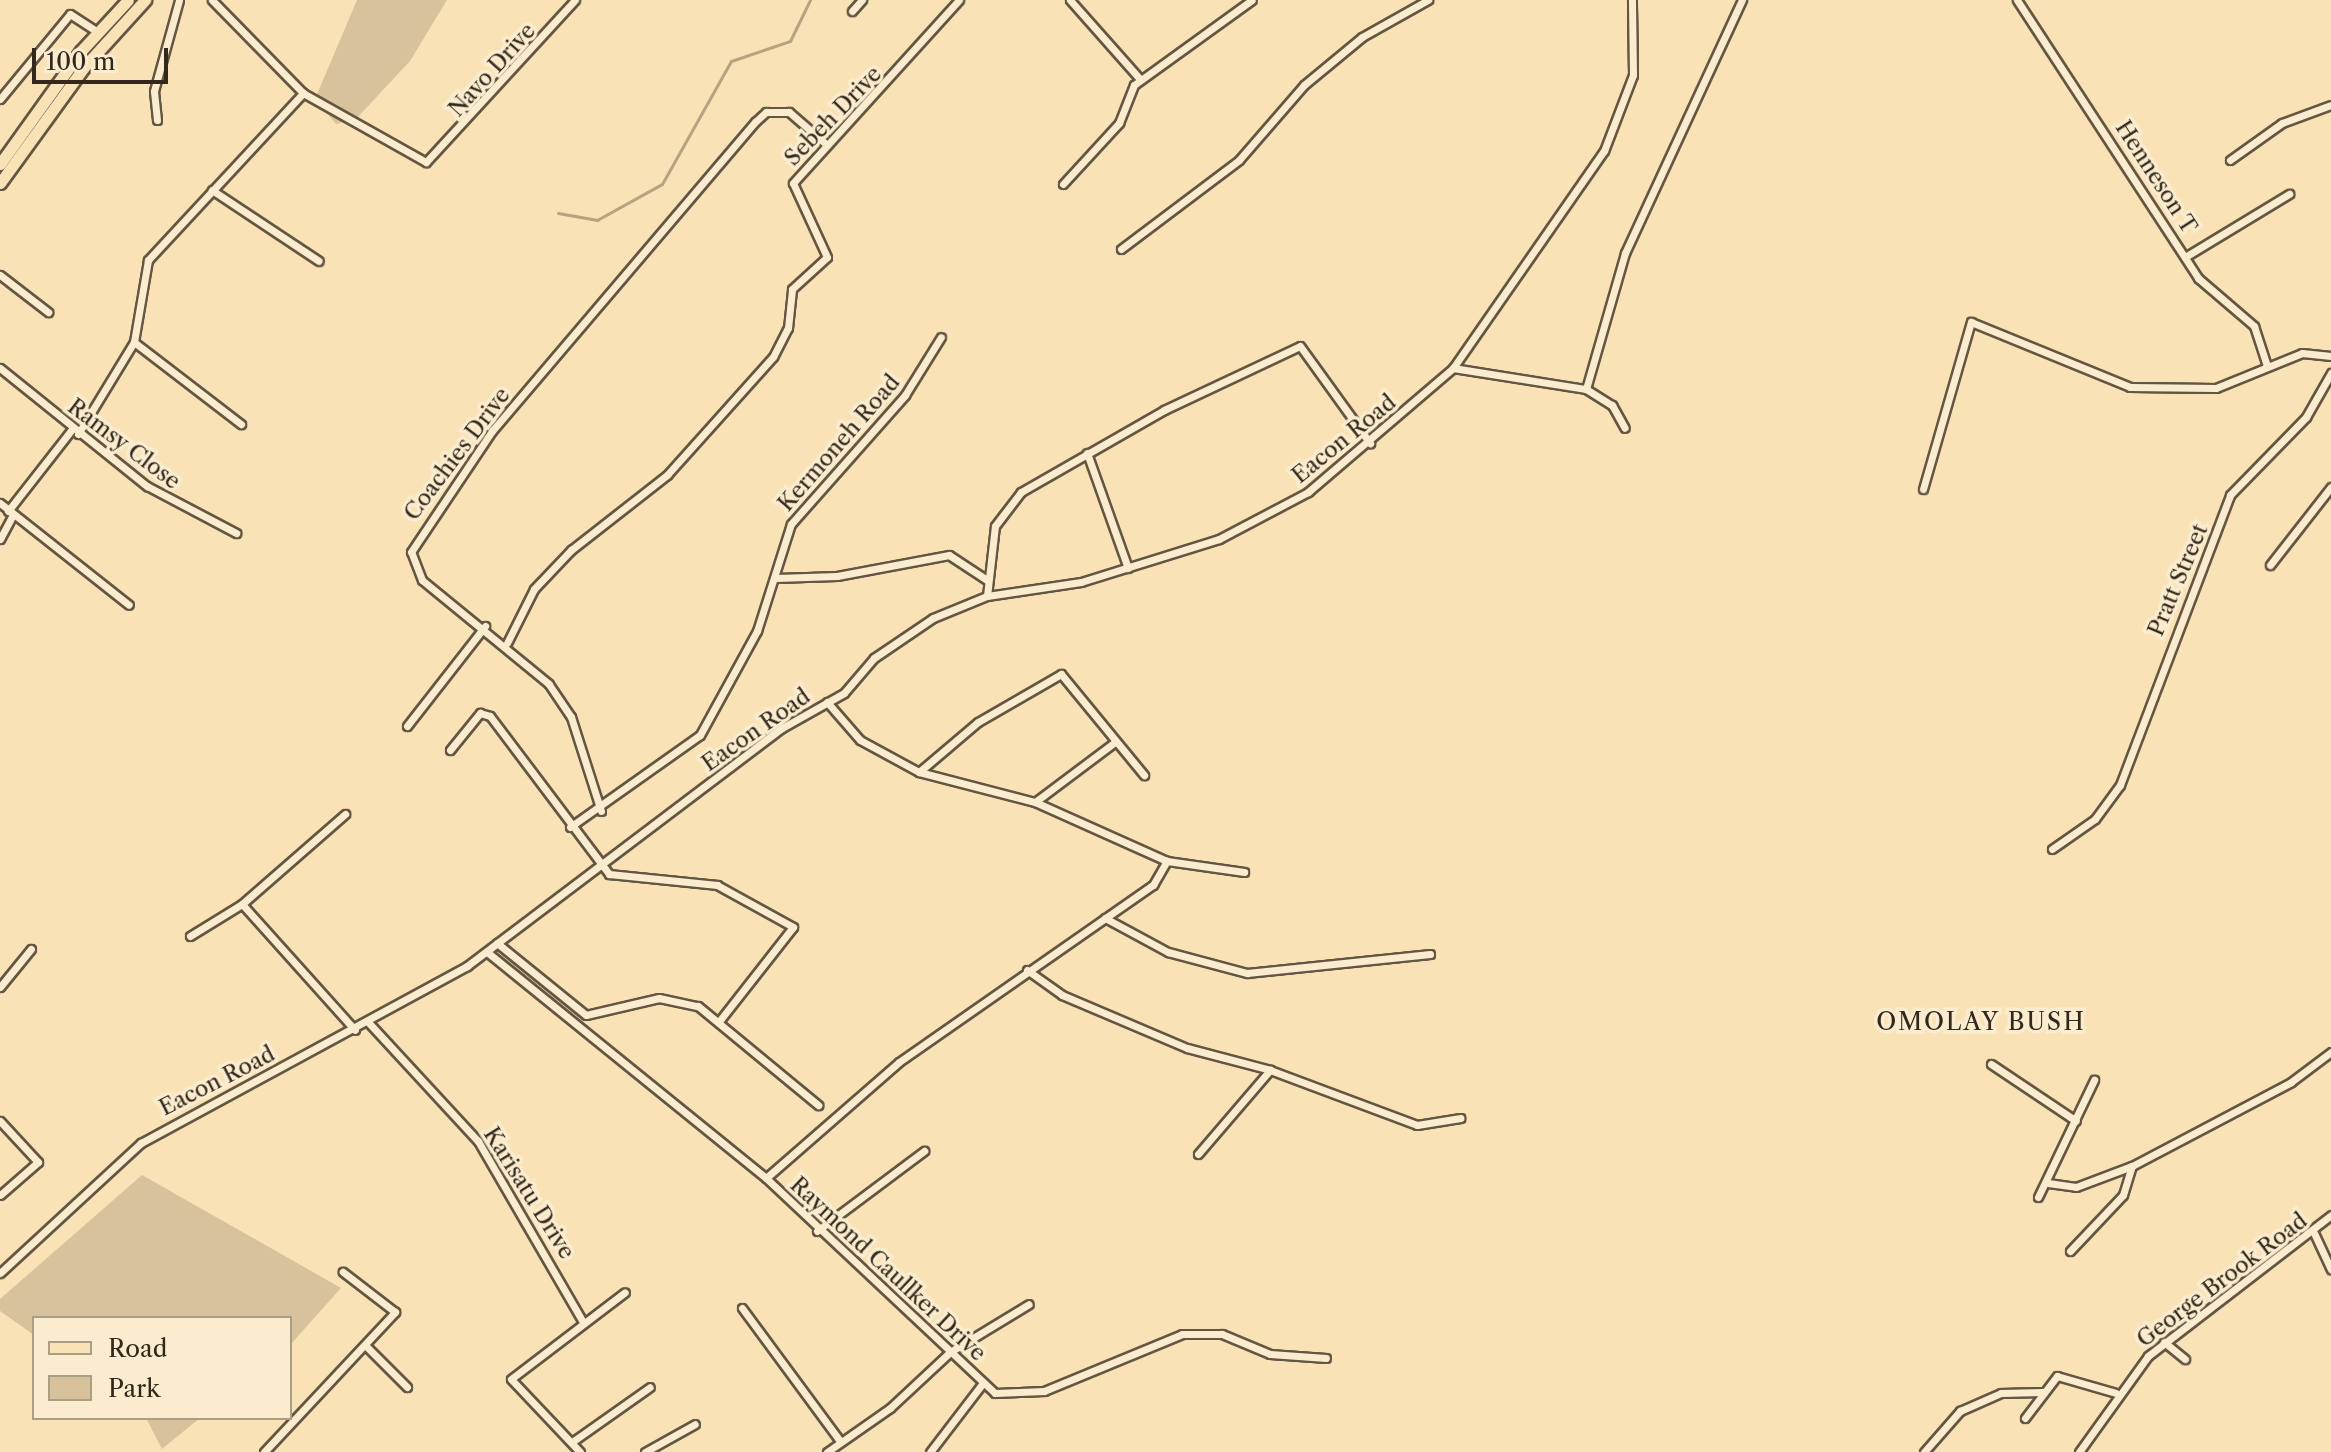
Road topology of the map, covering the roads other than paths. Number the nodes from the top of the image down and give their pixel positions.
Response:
1 (128, 0) edge
2 (145, 0) edge
3 (179, 0) edge
4 (212, 0) edge
5 (575, 0) edge
6 (862, 0) edge
7 (959, 0) edge
8 (1070, 0) edge
9 (1252, 0) edge
10 (1428, 0) edge
11 (1632, 0) edge
12 (1742, 0) edge
13 (2017, 0) edge
14 (852, 11) dead end
15 (98, 32) junction
16 (1140, 79) junction
17 (303, 93) junction
18 (0, 99) edge
19 (2331, 105) edge
20 (157, 120) dead end
21 (826, 144) junction
22 (19, 148) junction
23 (2230, 160) dead end
24 (0, 164) edge
25 (0, 183) edge
26 (1063, 184) dead end
27 (212, 190) junction
28 (2289, 194) dead end
29 (1121, 249) dead end
30 (2185, 257) junction
31 (319, 261) dead end
32 (0, 275) edge
33 (48, 312) dead end
34 (941, 337) dead end
35 (134, 342) junction
36 (2331, 356) edge
37 (2267, 366) junction
38 (0, 368) edge
39 (1453, 368) junction
40 (2331, 373) edge
41 (1586, 389) junction
42 (241, 424) dead end
43 (1625, 428) dead end
44 (75, 432) junction
45 (1370, 443) junction
46 (1087, 453) junction
47 (2331, 487) edge
48 (1923, 489) dead end
49 (0, 503) edge
50 (10, 514) junction
51 (236, 533) dead end
52 (0, 539) edge
53 (2270, 565) dead end
54 (1128, 568) junction
55 (776, 578) junction
56 (987, 580) junction
57 (987, 596) junction
58 (129, 605) dead end
59 (485, 626) junction
60 (507, 643) junction
61 (827, 702) junction
62 (407, 726) dead end
63 (1115, 742) junction
64 (450, 750) dead end
65 (919, 772) junction
66 (1144, 775) dead end
67 (1035, 802) junction
68 (601, 811) junction
69 (345, 814) dead end
70 (570, 827) junction
71 (2052, 849) dead end
72 (1167, 861) junction
73 (599, 862) junction
74 (1244, 872) dead end
75 (242, 904) junction
76 (1105, 918) junction
77 (190, 936) dead end
78 (497, 943) junction
79 (31, 949) dead end
80 (487, 952) junction
81 (1430, 954) dead end
82 (1027, 970) junction
83 (0, 987) edge
84 (720, 1020) junction
85 (368, 1022) junction
86 (355, 1030) junction
87 (2331, 1052) edge
88 (1991, 1064) dead end
89 (1270, 1070) junction
90 (2094, 1080) dead end
91 (818, 1105) dead end
92 (1460, 1118) dead end
93 (0, 1121) edge
94 (2076, 1121) junction
95 (924, 1151) dead end
96 (1198, 1154) dead end
97 (2132, 1166) junction
98 (766, 1178) junction
99 (2048, 1183) junction
100 (0, 1195) edge
101 (2038, 1197) dead end
102 (2331, 1215) edge
103 (2326, 1223) junction
104 (817, 1231) junction
105 (2314, 1233) junction
106 (2331, 1233) edge
107 (2070, 1251) dead end
108 (2331, 1269) edge
109 (343, 1272) dead end
110 (0, 1273) edge
111 (625, 1292) dead end
112 (1029, 1304) dead end
113 (742, 1308) dead end
114 (583, 1322) junction
115 (2164, 1342) junction
116 (366, 1346) junction
117 (950, 1352) junction
118 (1326, 1358) dead end
119 (2185, 1359) dead end
120 (983, 1383) junction
121 (407, 1387) dead end
122 (650, 1387) dead end
123 (2042, 1392) junction
124 (2116, 1393) junction
125 (2025, 1418) dead end
126 (695, 1424) dead end
127 (840, 1441) junction
128 (572, 1442) junction
129 (264, 1452) edge
130 (580, 1452) edge
131 (645, 1452) edge
132 (827, 1452) edge
133 (930, 1452) edge
134 (1924, 1452) edge
135 (2079, 1452) edge

1 - 15 main road
2 - 22 main road
3 - 20 street
4 - 17 street
5 - 17 street, Navo Drive
6 - 14 street
7 - 21 street, Sebeh Drive
8 - 16 street
9 - 16 street
10 - 29 street
11 - 39 street, Eacon Road
12 - 41 street
13 - 30 street, Henneson T
15 - 18 street
15 - 22 main road
16 - 26 street
17 - 27 street
19 - 23 street
21 - 59 street, Coachies Drive
21 - 60 street, Sebeh Drive
22 - 24 main road
22 - 25 main road
27 - 31 street
27 - 35 street
28 - 30 street
30 - 37 street, Henneson T
32 - 33 street
34 - 55 street, Kermoneh Road
35 - 42 street
35 - 44 street
36 - 37 street
37 - 48 street
38 - 44 street, Ramsy Close
39 - 41 street
39 - 45 street, Eacon Road
40 - 71 street, Pratt Street
41 - 43 street
44 - 50 street
44 - 51 street, Ramsy Close
45 - 46 street
45 - 54 street, Eacon Road
46 - 54 street
46 - 56 street
47 - 53 street
49 - 50 street
50 - 52 street
50 - 58 street
54 - 57 street, Eacon Road
55 - 56 street
55 - 68 street, Kermoneh Road
56 - 57 street
57 - 61 street, Eacon Road
59 - 60 street, Coachies Drive
59 - 62 street
60 - 68 street, Coachies Drive
61 - 65 street
61 - 73 street, Eacon Road
63 - 65 street
63 - 66 street
63 - 67 street
64 - 70 street
65 - 67 street
67 - 72 street
68 - 70 street, Kermoneh Road
69 - 75 street
70 - 73 street
72 - 74 street
72 - 76 street
73 - 78 street, Eacon Road
73 - 84 street
75 - 77 street
75 - 86 street
76 - 81 street
76 - 82 street
78 - 80 street, Eacon Road
78 - 84 street
79 - 83 street
80 - 85 street, Eacon Road
80 - 98 street, Raymond Caullker Drive
82 - 89 street
82 - 98 street
84 - 91 street
85 - 86 street, Eacon Road
85 - 114 street, Karisatu Drive
86 - 110 street, Eacon Road
87 - 97 street
88 - 94 street
89 - 92 street
89 - 96 street
90 - 94 street
93 - 100 street
94 - 99 street
95 - 104 street
97 - 99 street
97 - 107 street
98 - 104 street, Raymond Caullker Drive
99 - 101 street
102 - 103 street, George Brook Road
103 - 105 street, George Brook Road
103 - 106 street
104 - 117 street, Raymond Caullker Drive
105 - 108 street
105 - 115 street, George Brook Road
109 - 116 street
111 - 114 street
112 - 117 street
113 - 127 street
114 - 128 street
115 - 119 street
115 - 124 street, George Brook Road
116 - 121 street
116 - 129 street
117 - 120 street, Raymond Caullker Drive
117 - 127 street
118 - 120 street, Raymond Caullker Drive
120 - 133 street
122 - 128 street
123 - 124 street
123 - 125 street
123 - 134 street
124 - 135 street, George Brook Road
126 - 131 street
127 - 132 street
128 - 130 street

